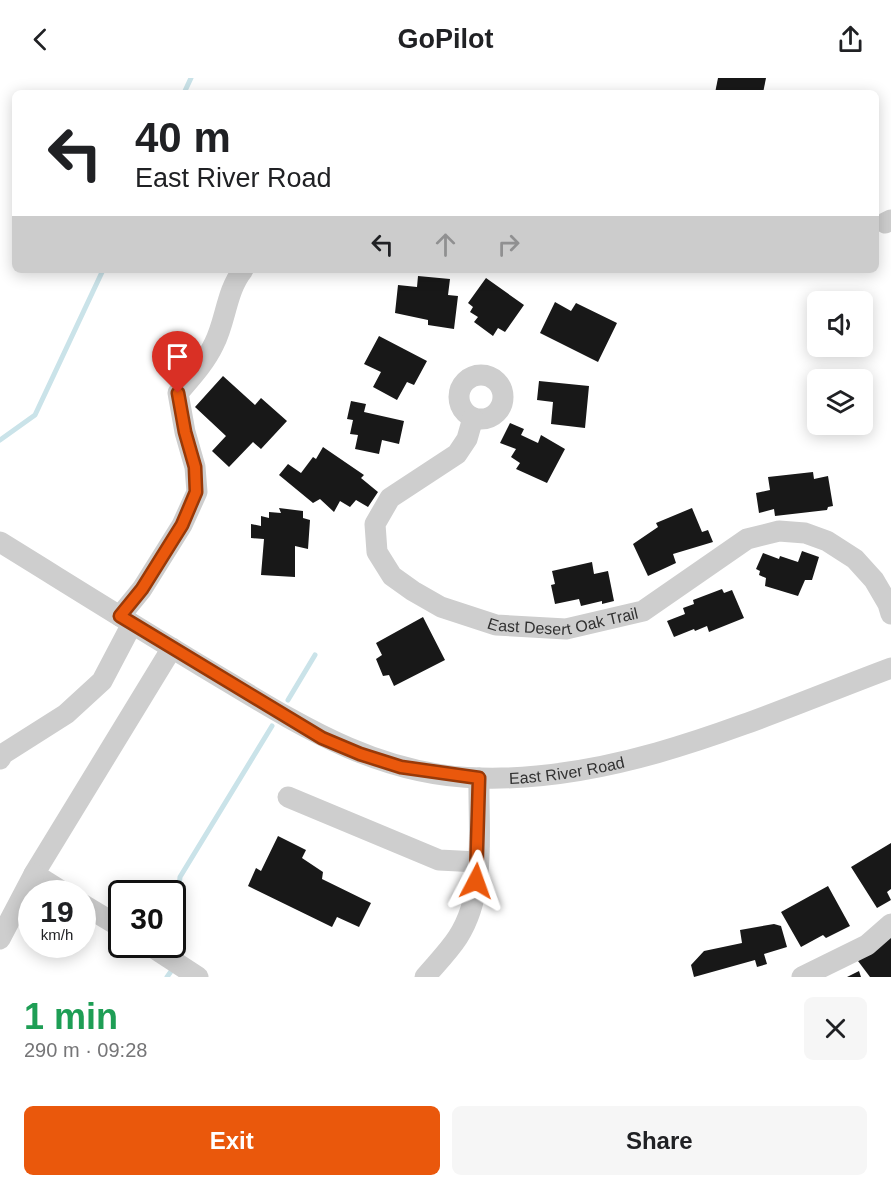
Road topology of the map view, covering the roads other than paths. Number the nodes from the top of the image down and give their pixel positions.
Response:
1 (242, 273) edge
2 (473, 418) dead end
3 (0, 542) edge
4 (891, 614) edge
5 (126, 620) junction
6 (172, 648) junction
7 (891, 668) edge
8 (0, 759) edge
9 (479, 778) junction
10 (288, 797) dead end
11 (478, 862) junction
12 (34, 874) junction
13 (44, 880) edge
14 (891, 924) edge
15 (0, 939) edge
16 (169, 958) edge
17 (198, 977) edge
18 (425, 977) edge
19 (802, 977) edge

1 - 5 street
2 - 4 street, East Desert Oak Trail
3 - 5 street, East River Road
5 - 6 street, East River Road
5 - 8 street
6 - 9 street, East River Road
6 - 12 street
7 - 9 street, East River Road
9 - 11 street
10 - 11 street
11 - 18 street
12 - 13 street
12 - 15 street
14 - 19 street
16 - 17 street

